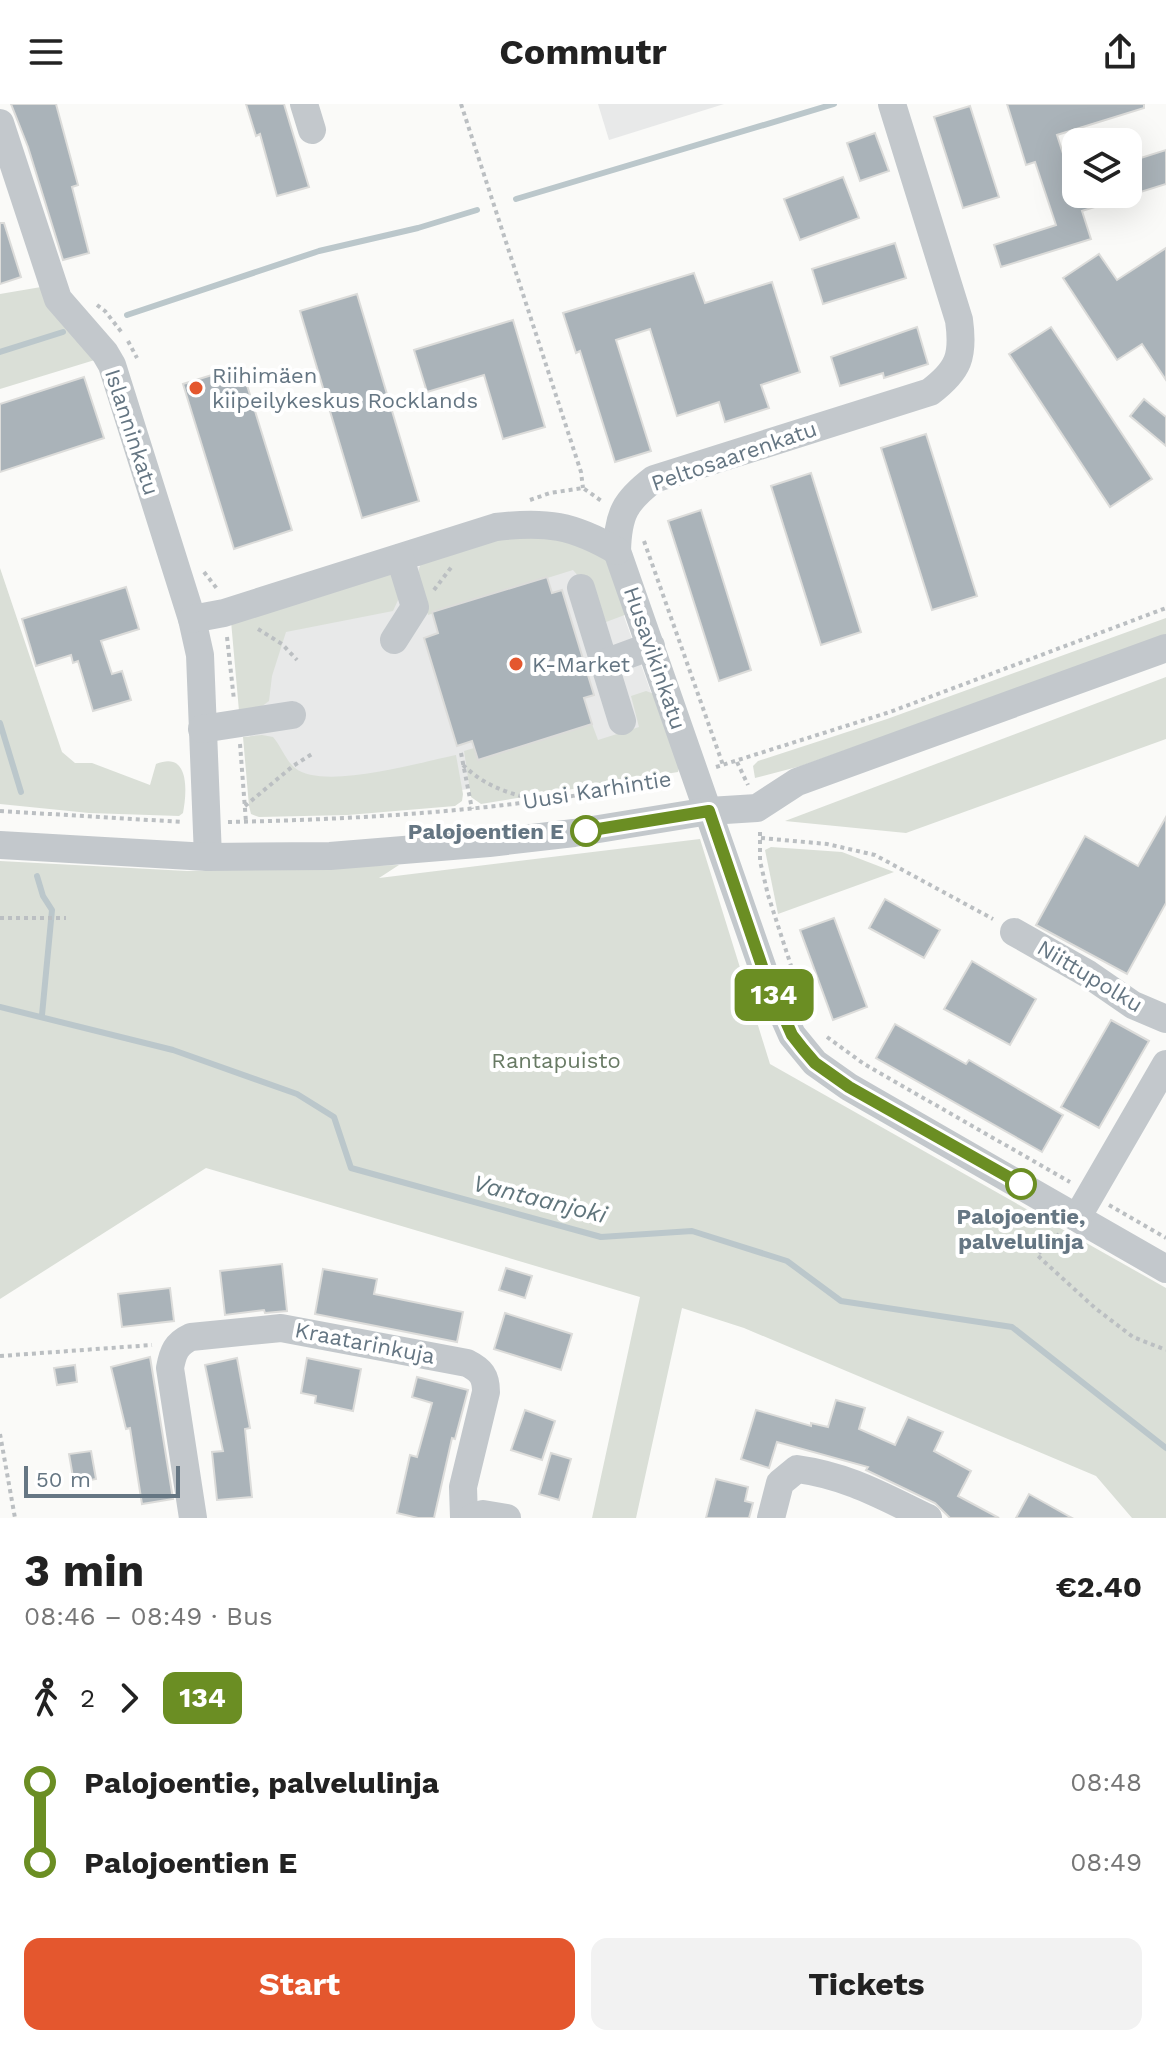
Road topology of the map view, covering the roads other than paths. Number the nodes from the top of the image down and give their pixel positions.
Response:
1 (892, 104) edge
2 (0, 123) edge
3 (617, 551) junction
4 (400, 558) junction
5 (581, 588) dead end
6 (192, 619) junction
7 (394, 640) dead end
8 (651, 646) junction
9 (1166, 648) edge
10 (605, 663) junction
11 (292, 715) dead end
12 (622, 721) dead end
13 (202, 729) junction
14 (709, 811) junction
15 (4, 843) edge
16 (208, 857) junction
17 (1014, 932) road end
18 (1166, 1019) edge
19 (1166, 1064) edge
20 (1083, 1205) junction
21 (1166, 1269) edge
22 (193, 1518) edge
23 (464, 1518) edge
24 (472, 1518) edge
25 (507, 1518) edge
26 (771, 1518) edge
27 (928, 1518) edge

1 - 3 street, Peltosaarenkatu
2 - 6 street, Islanninkatu
3 - 4 street
3 - 8 street, Husavikinkatu
4 - 6 street
4 - 7 street
5 - 10 street
6 - 13 street
8 - 10 street
8 - 14 street, Husavikinkatu
9 - 14 street, Uusi Karhintie
10 - 12 street
11 - 13 street
13 - 16 street
14 - 16 street, Uusi Karhintie
14 - 20 street, Husavikinkatu
15 - 16 street, Uusi Karhintie
17 - 18 street, Niittupolku
19 - 20 street
20 - 21 street, Husavikinkatu
22 - 23 street, Kraatarinkuja
24 - 25 street
26 - 27 street

